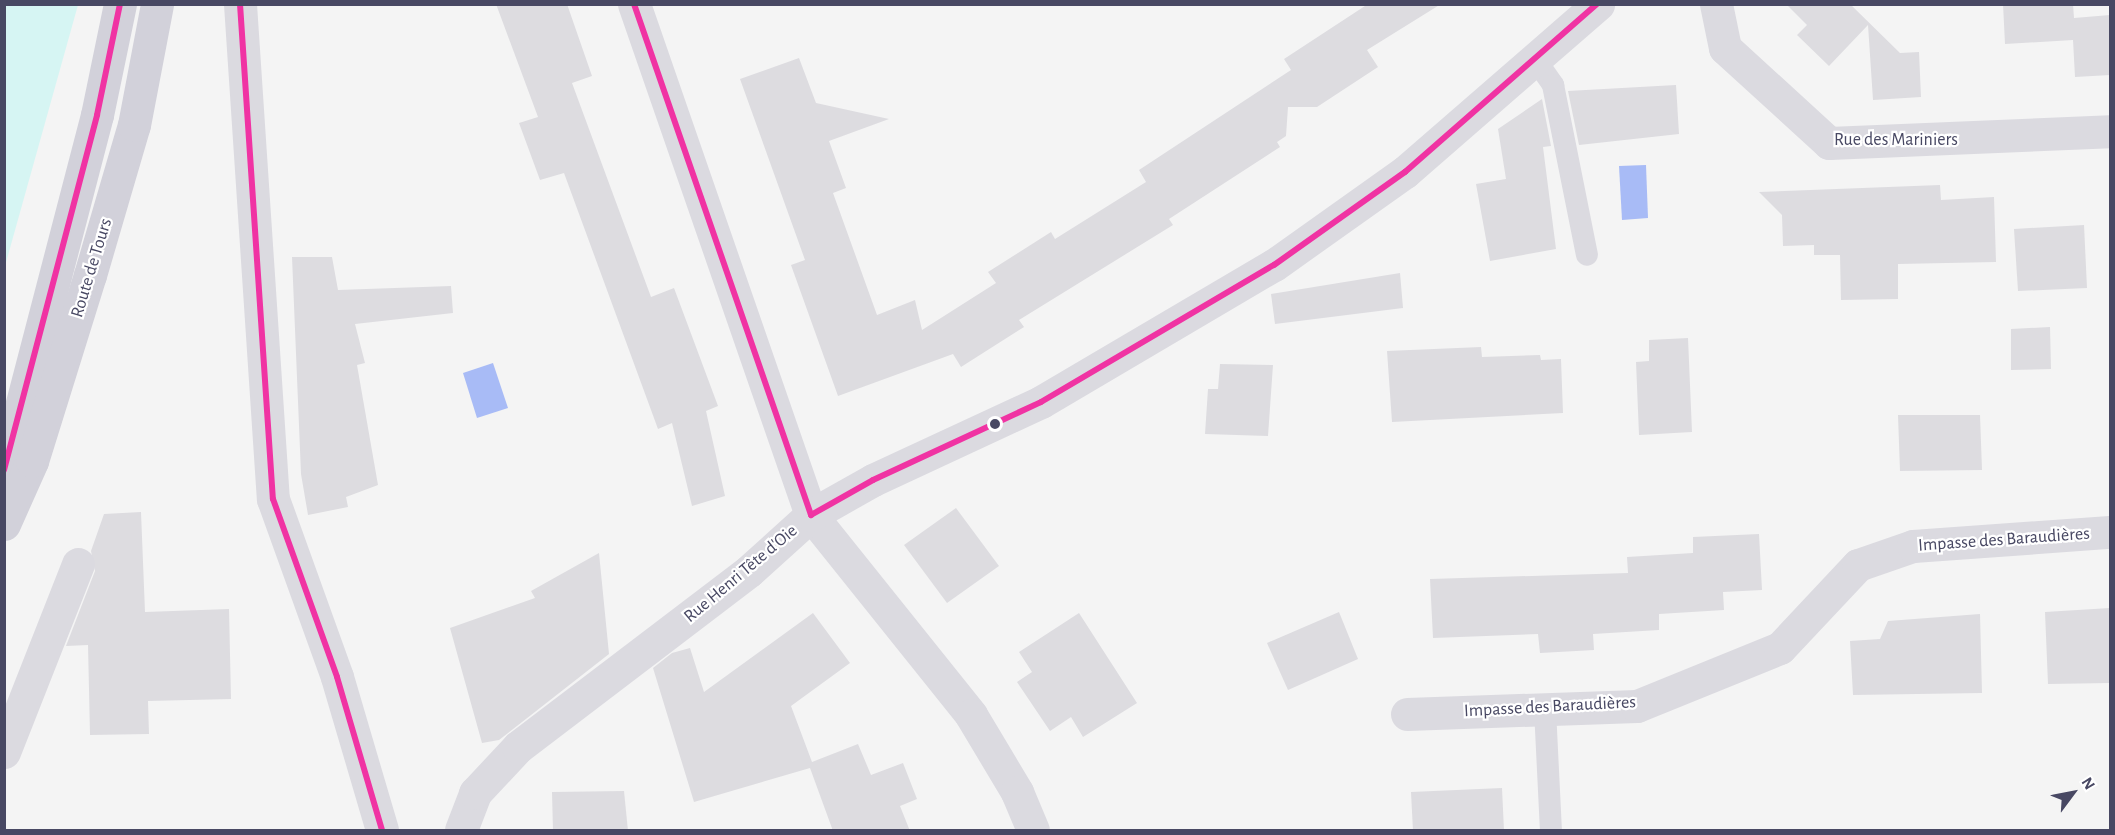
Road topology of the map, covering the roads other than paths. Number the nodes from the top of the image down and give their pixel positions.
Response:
1 (120, 4) edge
2 (157, 4) edge
3 (240, 4) edge
4 (634, 4) edge
5 (1598, 4) edge
6 (1716, 4) edge
7 (1535, 59) junction
8 (2110, 131) edge
9 (1587, 255) dead end
10 (4, 472) edge
11 (811, 515) junction
12 (4, 524) edge
13 (2110, 532) edge
14 (78, 564) dead end
15 (1545, 709) junction
16 (1407, 714) dead end
17 (4, 752) edge
18 (382, 831) edge
19 (462, 831) edge
20 (1033, 831) edge
21 (1551, 831) edge

1 - 10 main road, Route de Tours
2 - 12 main road, Route de Tours
3 - 18 street
4 - 11 street
5 - 7 street, Rue Henri Tête d'Oie
6 - 8 street, Rue des Mariniers
7 - 9 lane
7 - 11 street, Rue Henri Tête d'Oie
11 - 19 street, Rue Henri Tête d'Oie
11 - 20 street
13 - 15 street, Impasse des Baraudières
14 - 17 street
15 - 16 street, Impasse des Baraudières
15 - 21 lane

